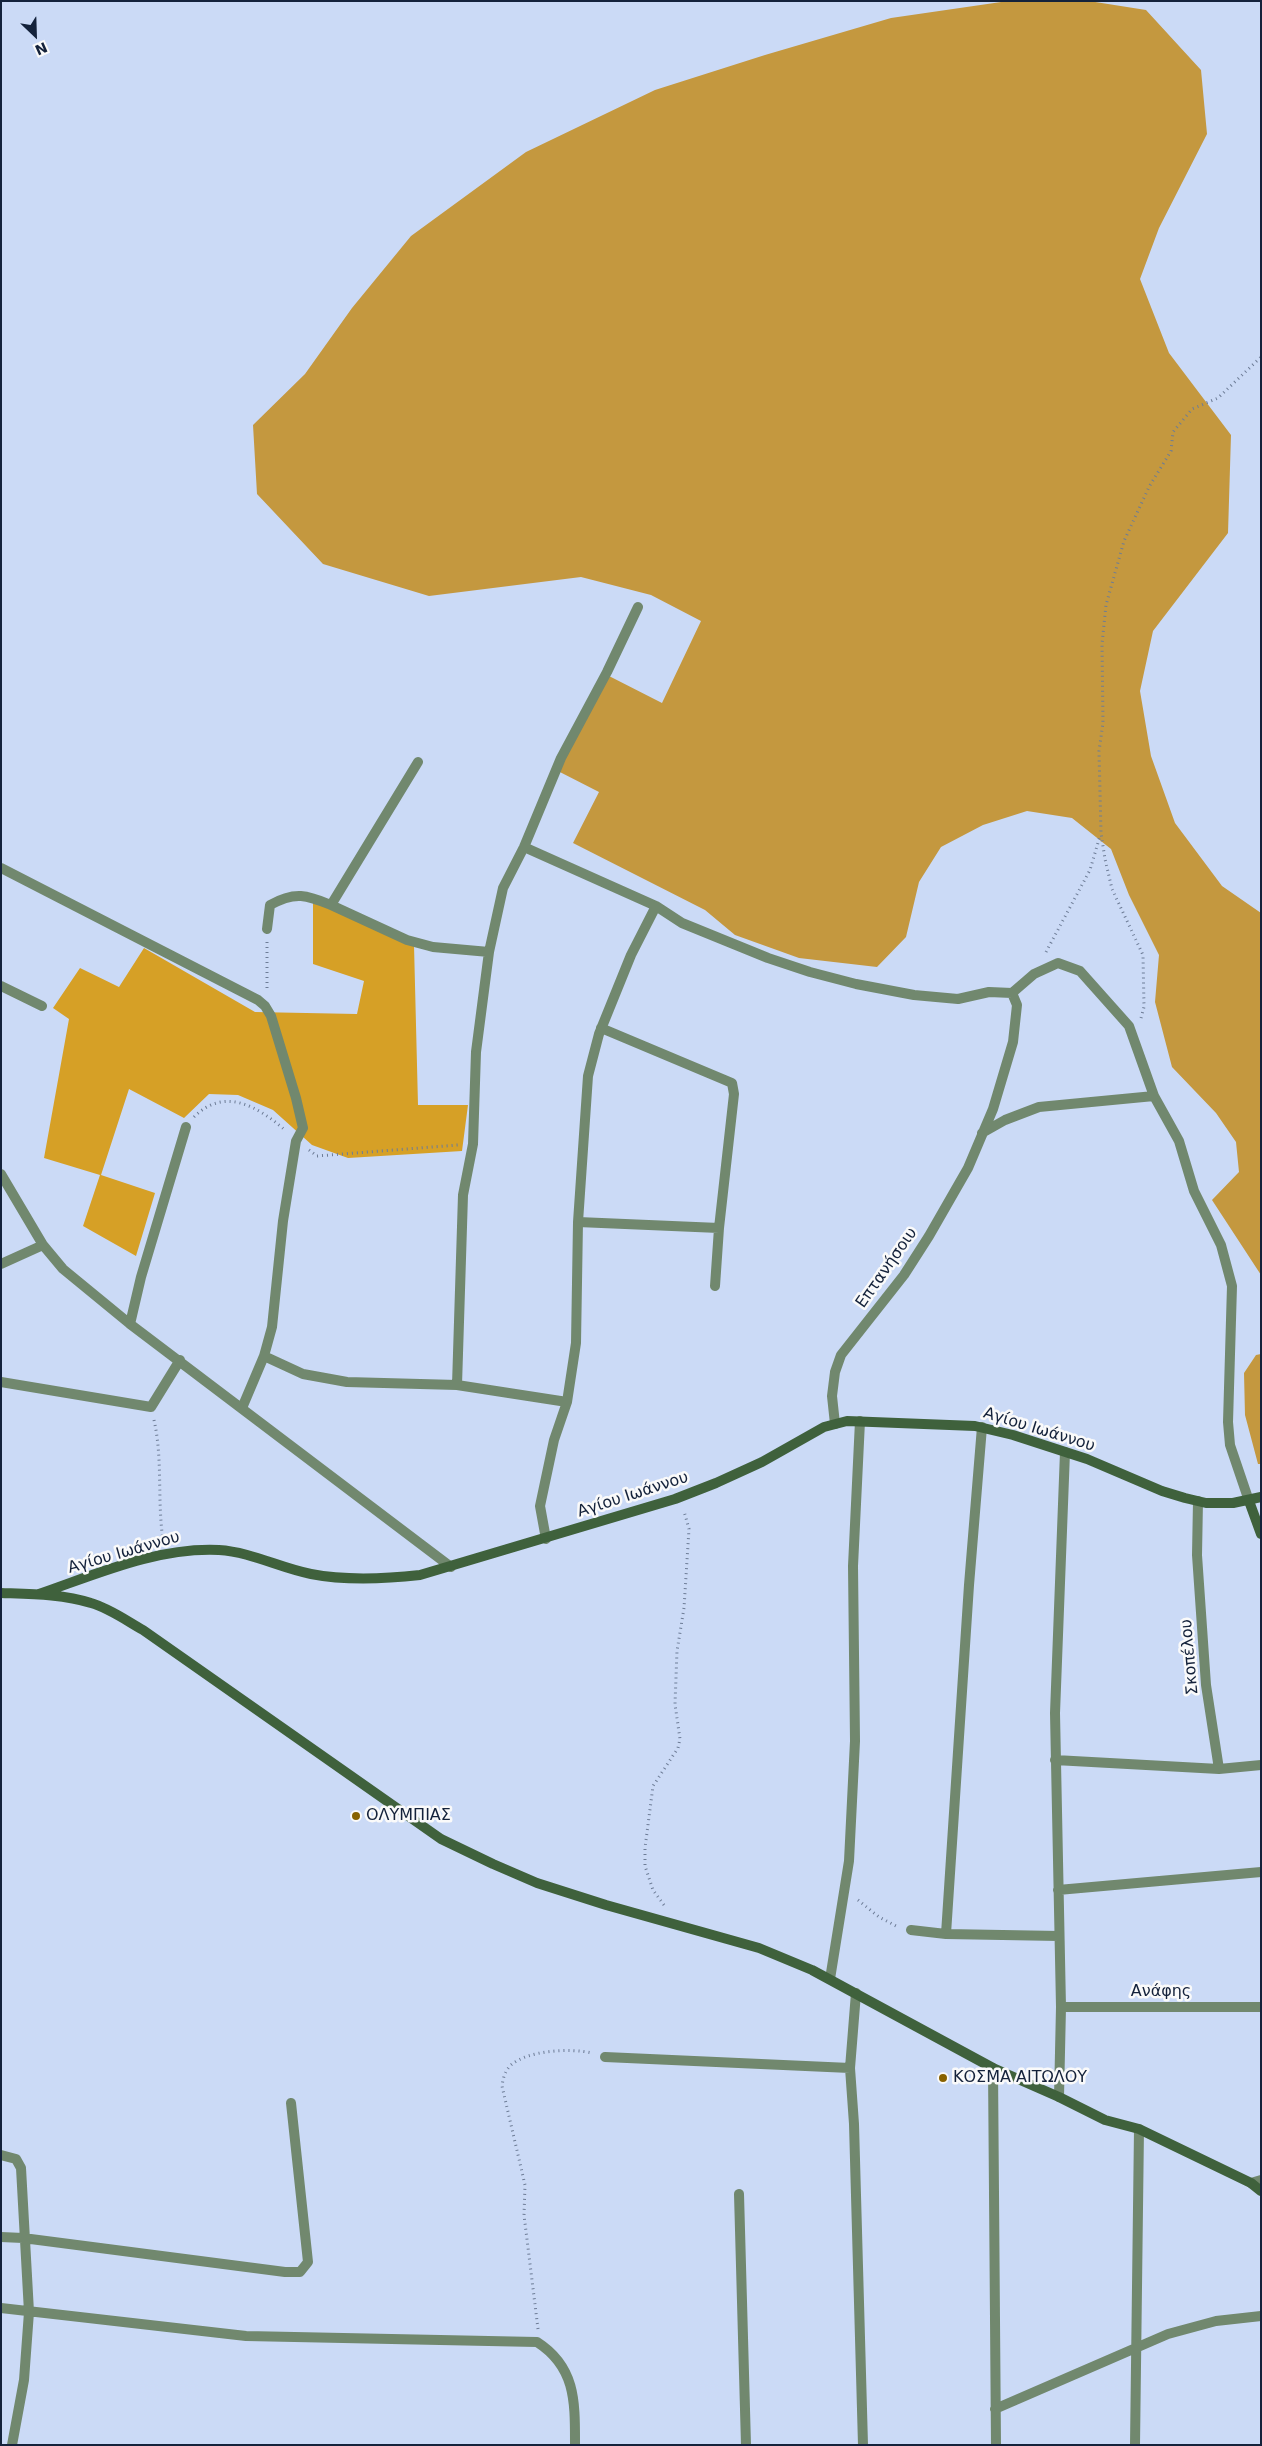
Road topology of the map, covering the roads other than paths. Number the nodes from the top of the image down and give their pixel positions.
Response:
1 (638, 607) dead end
2 (418, 762) dead end
3 (524, 846) junction
4 (1, 868) edge
5 (331, 905) junction
6 (656, 906) junction
7 (267, 928) road end
8 (488, 952) junction
9 (1, 986) edge
10 (1012, 993) junction
11 (42, 1006) dead end
12 (601, 1028) junction
13 (1154, 1096) junction
14 (186, 1127) road end
15 (982, 1133) junction
16 (1, 1174) edge
17 (578, 1222) junction
18 (719, 1228) junction
19 (43, 1245) junction
20 (1, 1264) edge
21 (715, 1286) dead end
22 (130, 1324) junction
23 (264, 1356) junction
24 (180, 1360) junction
25 (1, 1382) edge
26 (457, 1385) junction
27 (567, 1402) junction
28 (242, 1408) junction
29 (860, 1421) junction
30 (835, 1424) junction
31 (982, 1427) junction
32 (1065, 1452) junction
33 (1261, 1496) edge
34 (1198, 1501) junction
35 (1249, 1501) junction
36 (1261, 1534) edge
37 (546, 1539) junction
38 (450, 1567) junction
39 (1, 1593) edge
40 (36, 1595) junction
41 (1055, 1760) junction
42 (1261, 1765) edge
43 (1219, 1768) junction
44 (1261, 1872) edge
45 (1058, 1890) junction
46 (911, 1930) road end
47 (946, 1934) junction
48 (1059, 1936) junction
49 (830, 1979) junction
50 (856, 1993) junction
51 (1061, 2007) junction
52 (1261, 2007) edge
53 (605, 2057) road end
54 (850, 2068) junction
55 (993, 2068) junction
56 (1059, 2097) junction
57 (291, 2103) dead end
58 (1138, 2129) junction
59 (1, 2155) edge
60 (1256, 2182) edge
61 (1261, 2192) edge
62 (739, 2194) dead end
63 (1, 2237) edge
64 (23, 2238) junction
65 (1, 2308) edge
66 (29, 2312) junction
67 (1261, 2316) edge
68 (1134, 2350) junction
69 (995, 2409) junction
70 (1, 2443) edge
71 (13, 2445) edge
72 (575, 2445) edge
73 (746, 2445) edge
74 (863, 2445) edge
75 (996, 2445) edge
76 (1135, 2445) edge

1 - 3 street
2 - 5 street
3 - 6 street
3 - 8 street
4 - 23 street
5 - 7 street
5 - 8 street
6 - 10 street
6 - 12 street
8 - 26 street
9 - 11 street
10 - 13 street
10 - 15 street, Επτανήσοιυ
12 - 17 street
12 - 18 street
13 - 15 street
13 - 35 street
14 - 22 street
15 - 30 street, Επτανήσοιυ
16 - 19 street
17 - 18 street
17 - 27 street
18 - 21 street
19 - 20 street
19 - 22 street
22 - 24 street
23 - 26 street
23 - 28 street
24 - 25 street
24 - 28 street
26 - 27 street
27 - 37 street
28 - 38 street
29 - 30 street, Αγίου Ιωάννου
29 - 31 street, Αγίου Ιωάννου
29 - 49 street
30 - 37 street, Αγίου Ιωάννου
31 - 32 street, Αγίου Ιωάννου
31 - 47 street
32 - 34 street, Αγίου Ιωάννου
32 - 41 street
33 - 35 street, Αγίου Ιωάννου
34 - 35 street, Αγίου Ιωάννου
34 - 43 street, Σκοπέλου
35 - 36 street
37 - 38 street, Αγίου Ιωάννου
38 - 40 street, Αγίου Ιωάννου
39 - 40 street, Αγίου Ιωάννου
40 - 49 street
41 - 43 street
41 - 45 street
42 - 43 street
44 - 45 street
45 - 48 street
46 - 47 street
47 - 48 street
48 - 51 street
49 - 50 street
50 - 54 street
50 - 55 street
51 - 52 street, Ανάφης
51 - 56 street
53 - 54 street
54 - 74 street
55 - 56 street
55 - 69 street
56 - 58 street
57 - 64 street
58 - 60 street
58 - 68 street
59 - 64 street
60 - 61 street
62 - 73 street
63 - 64 street
64 - 66 street
65 - 66 street
66 - 71 street
66 - 72 street
67 - 68 street
68 - 69 street
68 - 76 street
69 - 75 street
70 - 71 street

